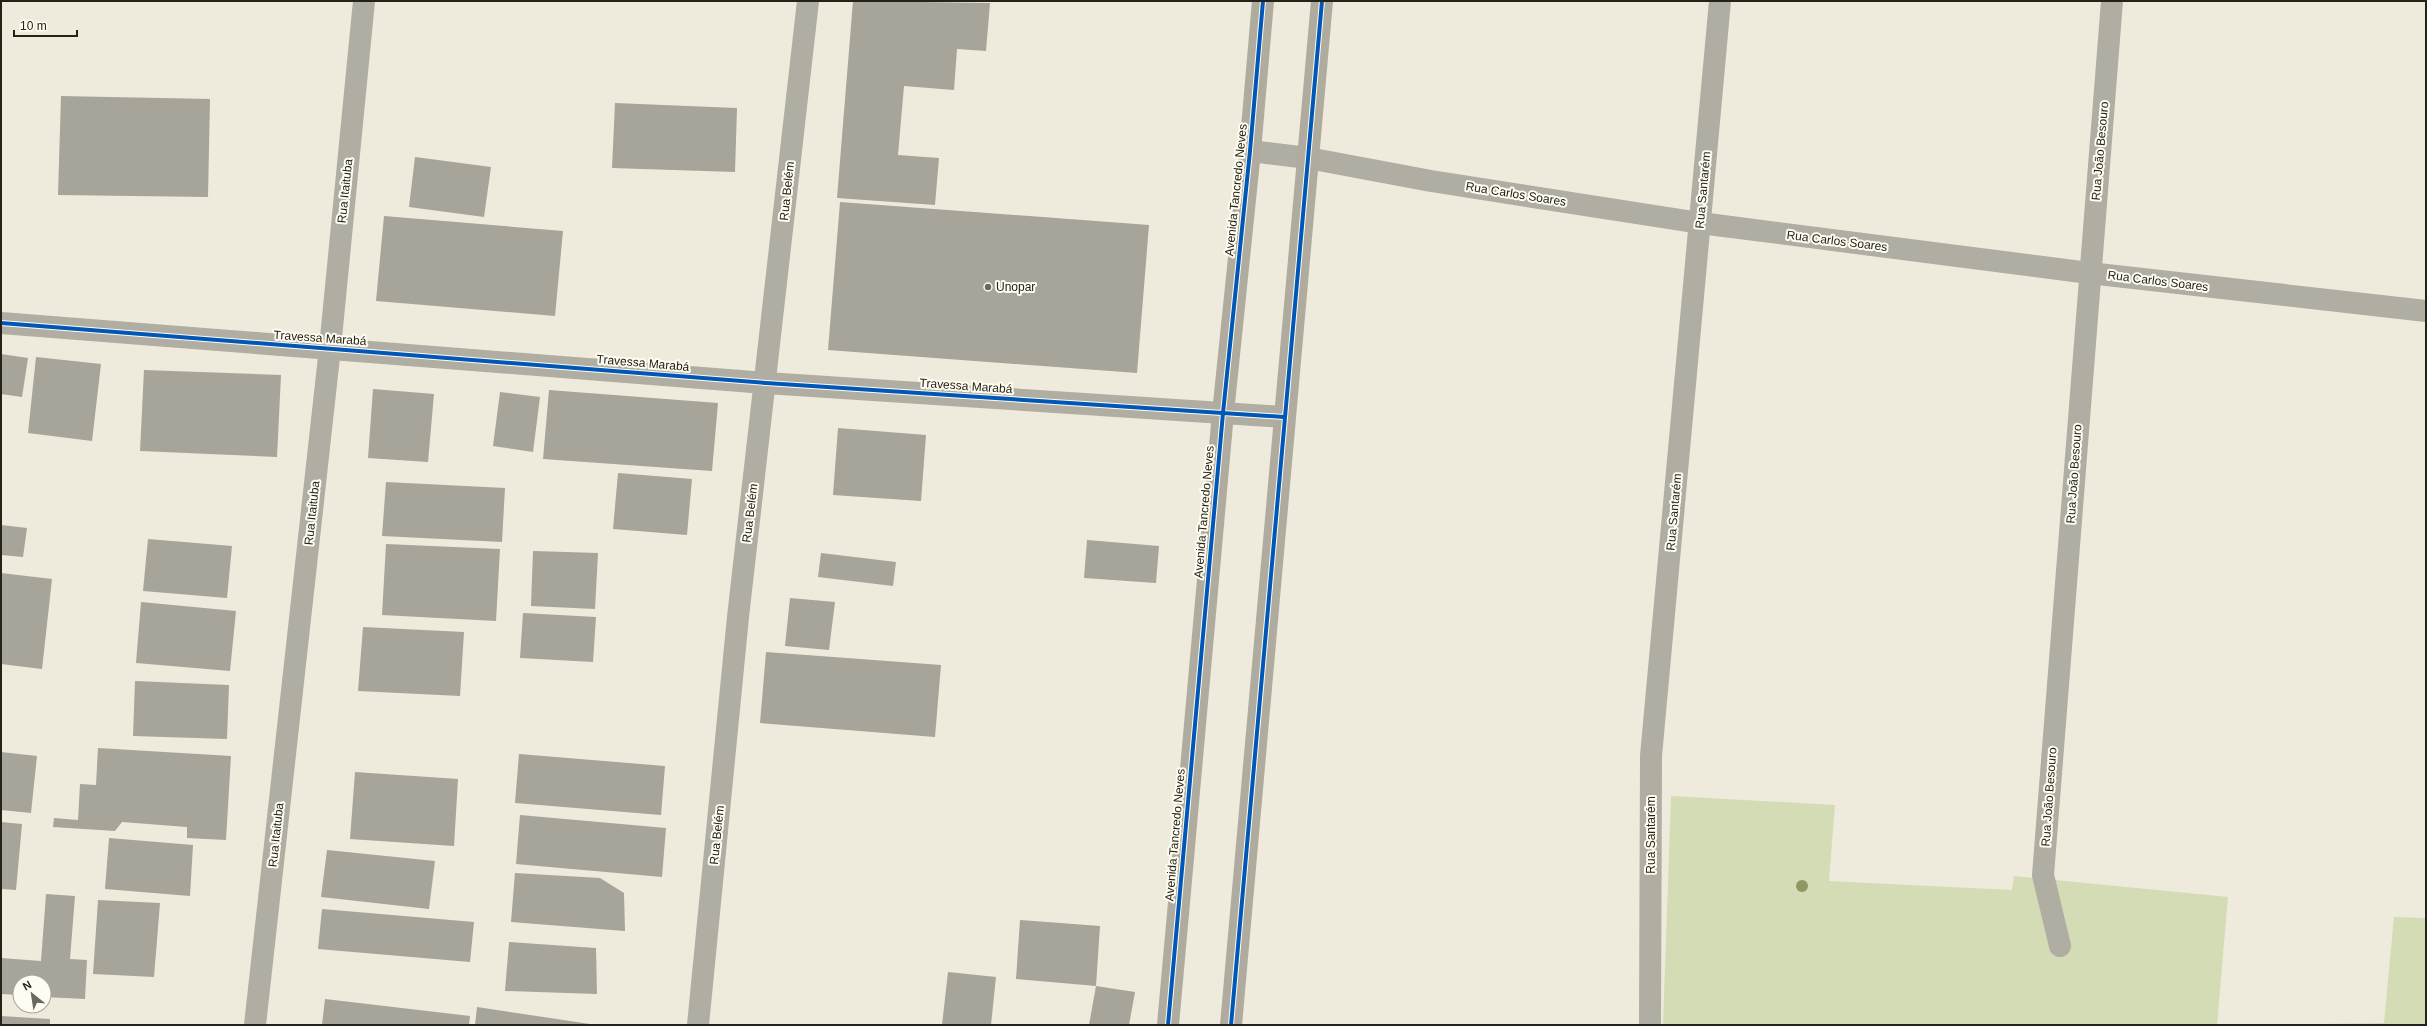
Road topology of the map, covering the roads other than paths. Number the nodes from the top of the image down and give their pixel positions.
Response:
1 (364, 1) edge
2 (808, 1) edge
3 (1263, 1) edge
4 (1322, 1) edge
5 (1720, 1) edge
6 (2112, 1) edge
7 (1250, 152) junction
8 (1308, 158) junction
9 (1700, 223) junction
10 (2089, 273) junction
11 (2426, 311) edge
12 (1, 323) edge
13 (330, 348) junction
14 (766, 383) junction
15 (1223, 413) junction
16 (1284, 417) junction
17 (2060, 946) dead end
18 (255, 1025) edge
19 (698, 1025) edge
20 (1168, 1025) edge
21 (1231, 1025) edge
22 (1650, 1025) edge

1 - 13 street, Rua Itaituba
2 - 14 street, Rua Belém
3 - 7 street, Avenida Tancredo Neves
4 - 8 street
5 - 9 street, Rua Santarém
6 - 10 street, Rua João Besouro
7 - 8 street, Rua Carlos Soares
7 - 15 street, Avenida Tancredo Neves
8 - 9 street, Rua Carlos Soares
8 - 16 street
9 - 10 street, Rua Carlos Soares
9 - 22 street, Rua Santarém
10 - 11 street, Rua Carlos Soares
10 - 17 street, Rua João Besouro
12 - 13 street, Travessa Marabá
13 - 14 street, Travessa Marabá
13 - 18 street, Rua Itaituba
14 - 15 street, Travessa Marabá
14 - 19 street, Rua Belém
15 - 16 street, Travessa Marabá
15 - 20 street, Avenida Tancredo Neves
16 - 21 street

